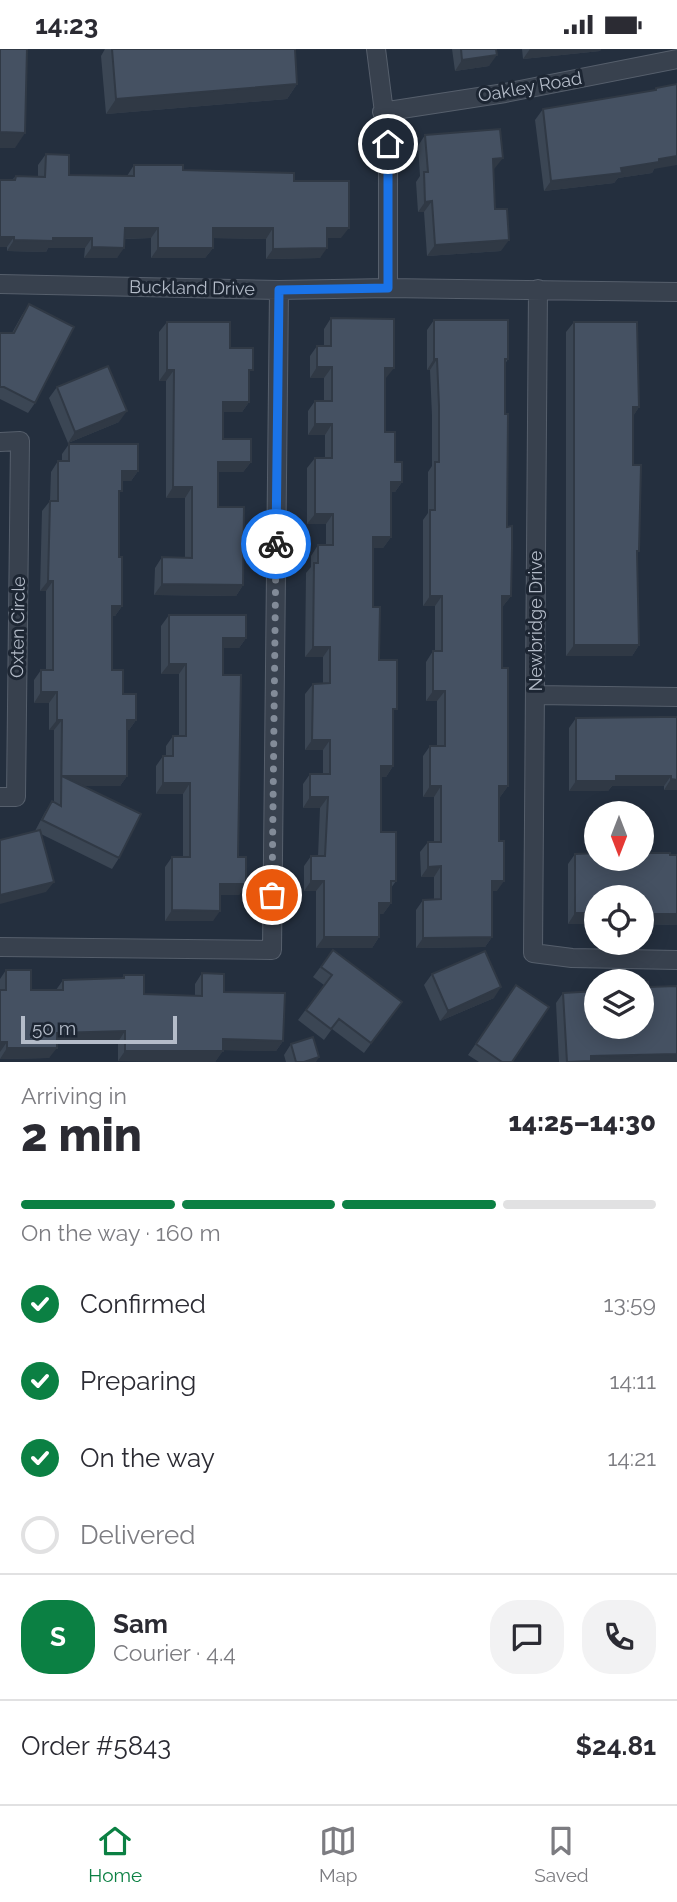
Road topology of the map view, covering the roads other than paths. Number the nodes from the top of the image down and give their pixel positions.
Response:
1 (376, 49) edge
2 (677, 59) edge
3 (382, 112) junction
4 (0, 284) edge
5 (388, 288) junction
6 (538, 289) junction
7 (279, 290) junction
8 (677, 292) edge
9 (0, 442) edge
10 (536, 695) junction
11 (677, 697) edge
12 (0, 797) edge
13 (0, 947) edge
14 (677, 960) edge

1 - 3 street
2 - 3 street, Oakley Road
3 - 5 street
4 - 7 street, Buckland Drive
5 - 6 street, Buckland Drive
5 - 7 street, Buckland Drive
6 - 8 street, Buckland Drive
6 - 10 street, Newbridge Drive
7 - 13 street
9 - 12 street, Oxten Circle
10 - 11 street
10 - 14 street, Newbridge Drive

